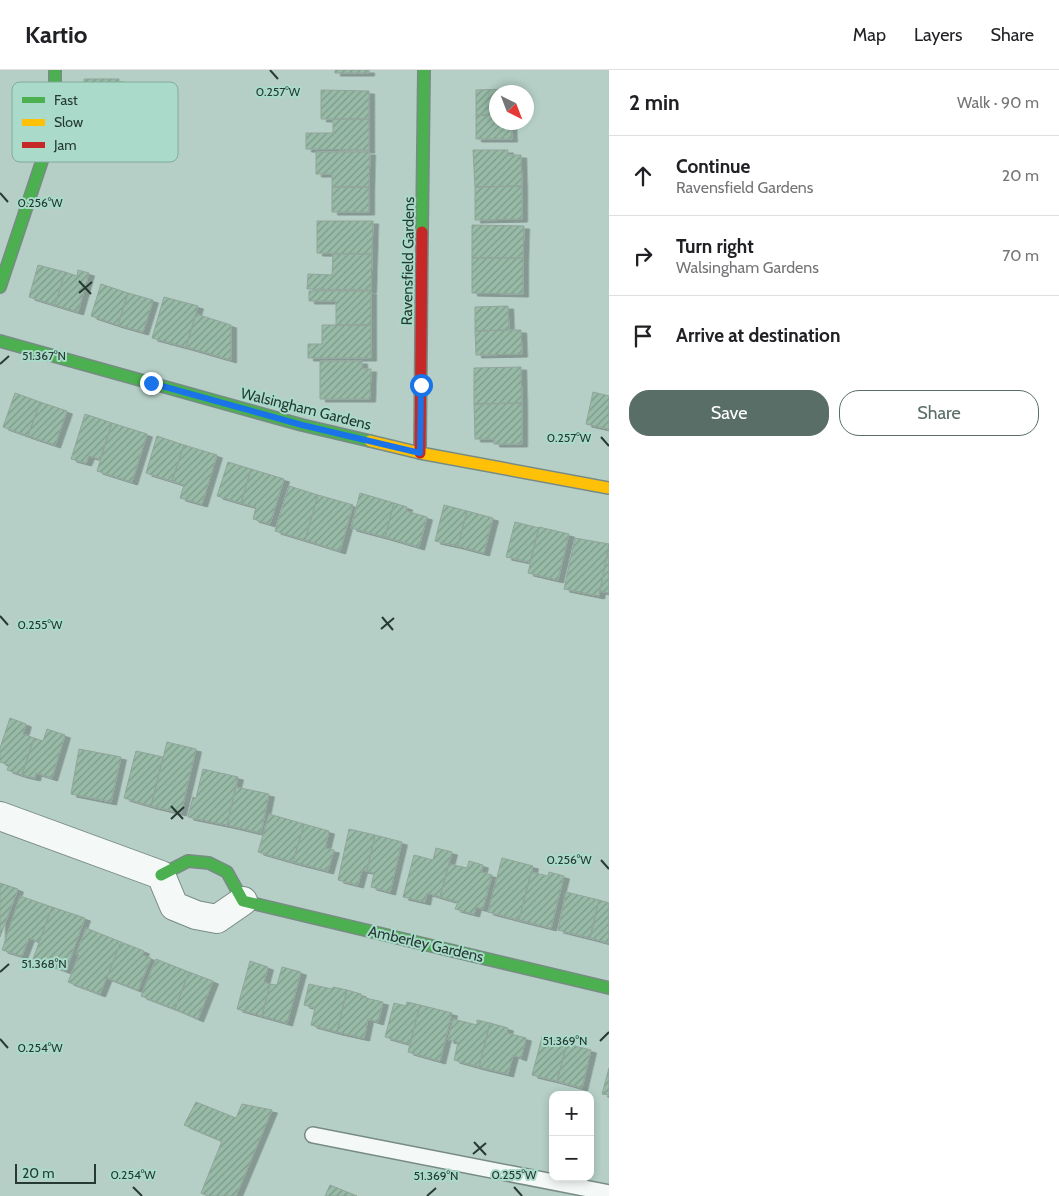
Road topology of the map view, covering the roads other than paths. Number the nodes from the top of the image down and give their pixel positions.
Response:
1 (424, 70) edge
2 (42, 162) edge
3 (0, 287) edge
4 (0, 341) edge
5 (420, 453) junction
6 (609, 488) edge
7 (0, 816) edge
8 (161, 875) junction
9 (243, 901) junction
10 (609, 988) edge
11 (313, 1135) dead end
12 (609, 1193) edge

1 - 5 street, Ravensfield Gardens
2 - 3 street
4 - 5 street, Walsingham Gardens
5 - 6 street, Walsingham Gardens
7 - 8 street
8 - 9 street
8 - 9 street
9 - 10 street, Amberley Gardens
11 - 12 lane

